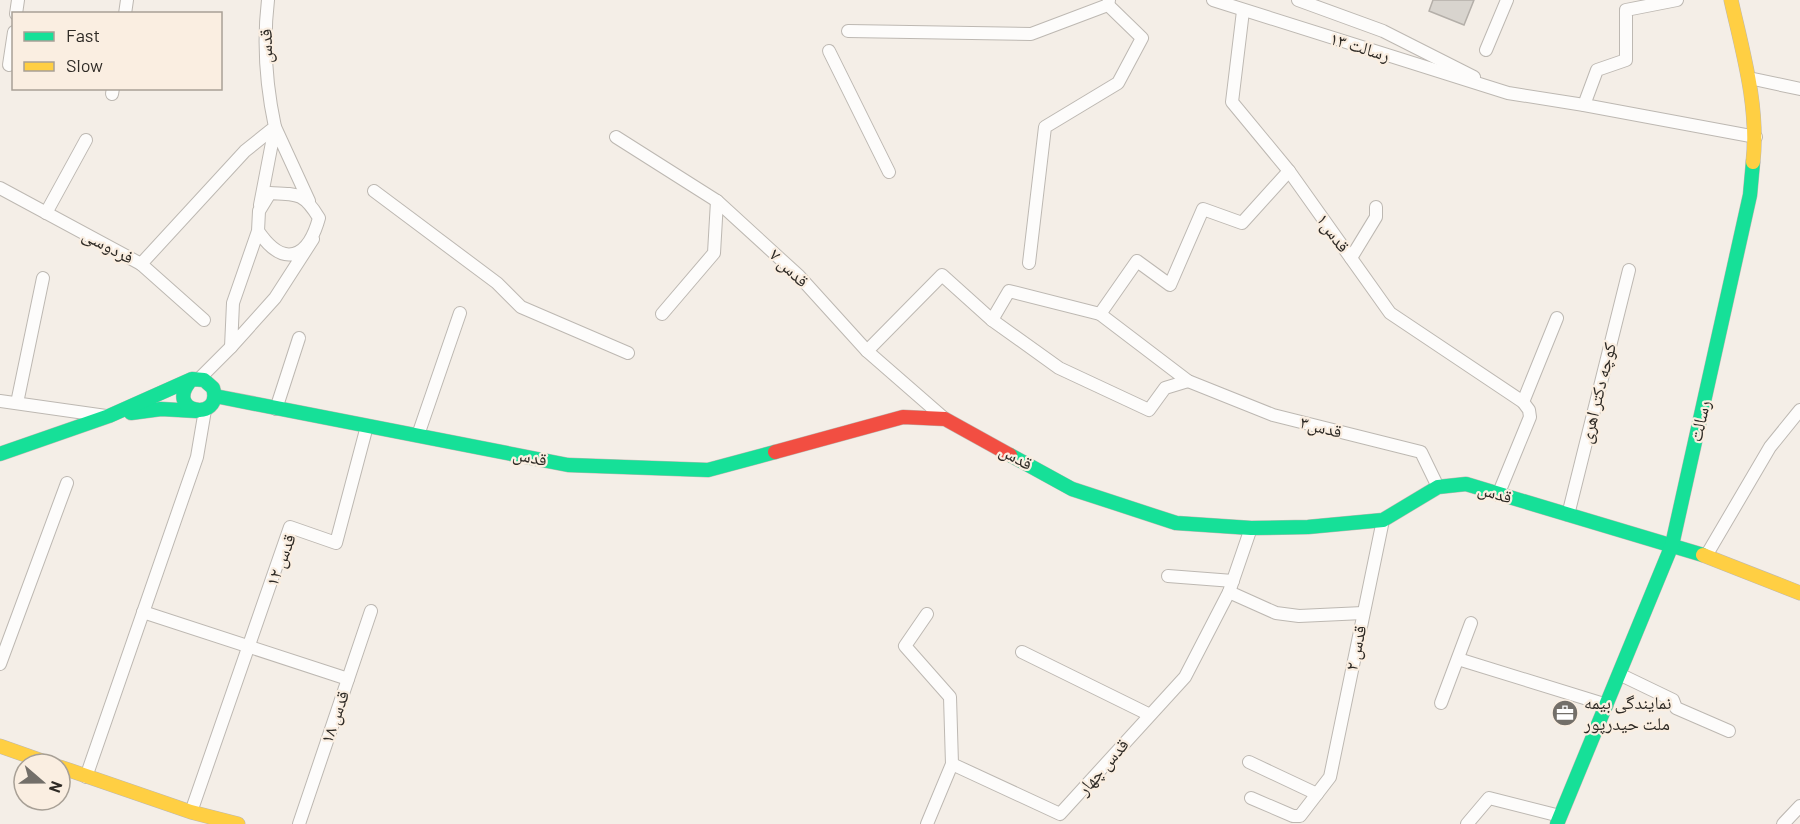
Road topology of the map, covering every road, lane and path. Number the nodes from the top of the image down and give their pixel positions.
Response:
1 (268, 0) edge
2 (1213, 0) edge
3 (1298, 0) edge
4 (1507, 0) edge
5 (1677, 0) edge
6 (1731, 0) edge
7 (1109, 2) edge
8 (1243, 11) junction
9 (848, 31) dead end
10 (12, 45) edge
11 (829, 51) dead end
12 (1486, 51) dead end
13 (9, 65) dead end
14 (1749, 78) junction
15 (1800, 89) edge
16 (1508, 93) junction
17 (1584, 105) junction
18 (275, 127) junction
19 (616, 137) dead end
20 (1756, 137) junction
21 (86, 140) dead end
22 (1289, 171) junction
23 (889, 172) dead end
24 (0, 188) edge
25 (374, 192) dead end
26 (309, 201) junction
27 (717, 201) junction
28 (1376, 207) dead end
29 (259, 211) junction
30 (46, 213) junction
31 (258, 231) junction
32 (313, 239) junction
33 (1351, 258) junction
34 (1029, 263) dead end
35 (141, 264) junction
36 (1629, 270) dead end
37 (43, 278) dead end
38 (460, 313) dead end
39 (662, 314) dead end
40 (1100, 314) junction
41 (1557, 318) dead end
42 (204, 320) dead end
43 (992, 320) junction
44 (299, 338) dead end
45 (231, 347) junction
46 (867, 351) junction
47 (628, 353) dead end
48 (196, 379) junction
49 (1188, 381) junction
50 (215, 396) junction
51 (0, 400) edge
52 (1522, 402) junction
53 (17, 403) junction
54 (276, 409) junction
55 (200, 410) junction
56 (1800, 410) edge
57 (109, 416) junction
58 (945, 419) junction
59 (367, 426) junction
60 (418, 435) junction
61 (0, 454) edge
62 (67, 483) dead end
63 (1438, 487) junction
64 (1498, 495) junction
65 (1568, 515) junction
66 (1383, 520) junction
67 (1251, 528) junction
68 (1672, 545) junction
69 (1706, 556) junction
70 (1167, 576) dead end
71 (1231, 586) junction
72 (1800, 593) edge
73 (371, 611) dead end
74 (143, 612) junction
75 (1363, 613) junction
76 (927, 614) dead end
77 (1471, 623) dead end
78 (251, 647) junction
79 (1022, 652) dead end
80 (1458, 659) junction
81 (0, 664) edge
82 (1619, 674) junction
83 (348, 679) junction
84 (1441, 703) dead end
85 (1607, 705) junction
86 (1148, 714) junction
87 (1729, 731) dead end
88 (0, 746) edge
89 (17, 752) edge
90 (1249, 762) dead end
91 (952, 764) junction
92 (72, 772) edge
93 (86, 777) junction
94 (1317, 794) junction
95 (1251, 798) dead end
96 (1800, 806) edge
97 (191, 812) junction
98 (1559, 820) edge
99 (238, 824) edge
100 (299, 824) edge
101 (927, 824) edge
102 (1467, 824) edge
103 (1783, 824) edge

1 - 18 street, قدس
2 - 8 street, رسالت ۱۳
3 - 16 street, رسالت ۱۳
4 - 12 street
5 - 17 street
6 - 14 street, رسالت
7 - 9 street
7 - 34 street
8 - 16 street, رسالت ۱۳
8 - 22 street, قدس۱
10 - 13 street
11 - 23 street
14 - 15 street
14 - 20 street, رسالت
16 - 17 street, رسالت ۱۳
17 - 20 street, رسالت ۱۳
18 - 26 street
18 - 29 street
18 - 35 street
19 - 27 street, قدس ۷
20 - 68 street, رسالت
21 - 30 street
22 - 33 street, قدس۱
22 - 40 street
24 - 30 street, فردوسی
25 - 47 street
26 - 29 street
26 - 32 street
27 - 39 street
27 - 46 street, قدس ۷
28 - 33 street
29 - 31 street
30 - 35 street, فردوسی
31 - 32 street
31 - 45 street
32 - 45 street
33 - 52 street, قدس۱
35 - 42 street, فردوسی
36 - 65 street, کوچه دکتر اهری
37 - 53 street
38 - 60 street
40 - 43 street, قدس۳
40 - 49 street, قدس۳
41 - 52 street
43 - 46 street
43 - 49 street
44 - 54 street
45 - 48 street
46 - 58 street, قدس ۷
48 - 50 street
48 - 55 street
48 - 57 street
49 - 63 street, قدس۳
50 - 54 street, قدس
50 - 55 street
51 - 53 street
52 - 64 street
53 - 57 street
54 - 59 street, قدس
55 - 57 street
55 - 74 street
56 - 69 street
57 - 61 street
58 - 60 street, قدس
58 - 67 street, قدس
59 - 60 street, قدس
59 - 78 street, قدس ۱۲
62 - 81 street
63 - 64 street, قدس
63 - 66 street, قدس
64 - 65 street, قدس
65 - 68 street, قدس
66 - 67 street, قدس
66 - 75 street, قدس ۲
67 - 71 street, قدس چهار
68 - 69 street, قدس
68 - 82 street, رسالت
69 - 72 street, قدس
70 - 71 street
71 - 75 street
71 - 86 street, قدس چهار
73 - 83 street, قدس ۱۸
74 - 78 street
74 - 93 street
75 - 94 street, قدس ۲
76 - 91 street
77 - 80 street
78 - 83 street
78 - 97 street
79 - 86 street
80 - 84 street
80 - 85 street
82 - 85 street, رسالت
82 - 87 street
83 - 100 street, قدس ۱۸
85 - 98 street, رسالت
86 - 91 street, قدس چهار
88 - 89 street
90 - 94 street
91 - 101 street
92 - 93 street
93 - 97 street
94 - 95 street
96 - 103 street
97 - 99 street
98 - 102 street

